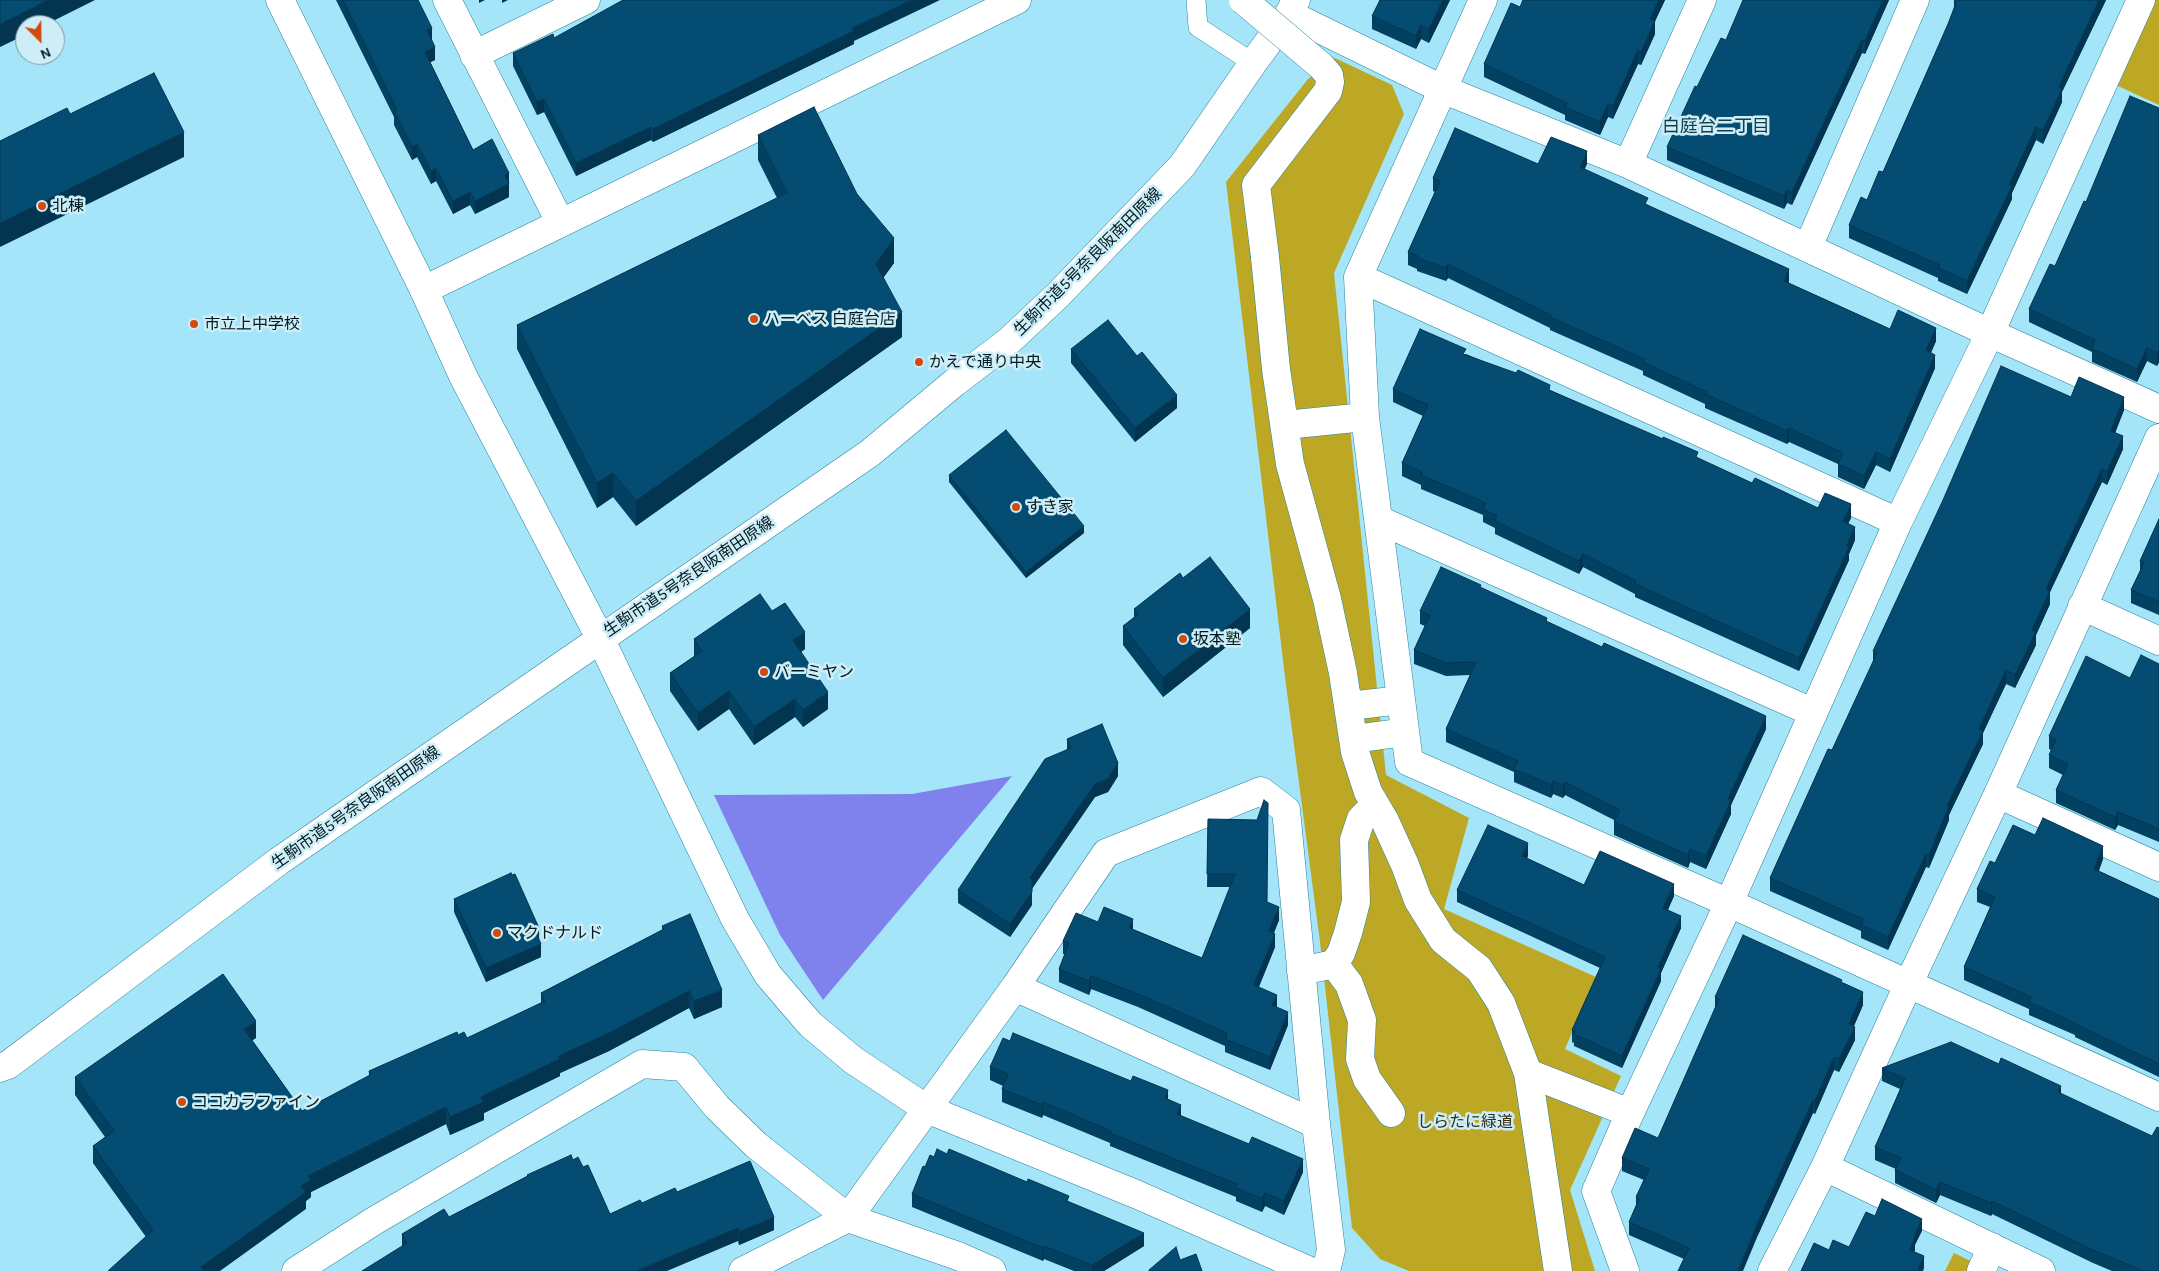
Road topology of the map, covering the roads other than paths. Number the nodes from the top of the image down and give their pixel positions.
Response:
1 (280, 0) edge
2 (447, 0) edge
3 (586, 0) edge
4 (1018, 0) edge
5 (1196, 0) edge
6 (1243, 0) edge
7 (1484, 0) edge
8 (1702, 0) edge
9 (1915, 0) edge
10 (2141, 0) edge
11 (1293, 7) edge
12 (474, 54) junction
13 (1253, 63) junction
14 (1442, 89) junction
15 (1628, 164) junction
16 (560, 222) junction
17 (1808, 247) junction
18 (1358, 277) junction
19 (424, 290) junction
20 (1990, 333) junction
21 (2159, 409) edge
22 (1365, 417) junction
23 (1285, 425) junction
24 (2159, 438) edge
25 (1378, 520) junction
26 (1898, 522) junction
27 (2082, 606) junction
28 (600, 638) junction
29 (2159, 641) edge
30 (1401, 700) junction
31 (1348, 706) junction
32 (1812, 712) junction
33 (1405, 732) junction
34 (1354, 739) junction
35 (1998, 794) junction
36 (1376, 805) junction
37 (2159, 867) edge
38 (1729, 903) junction
39 (1334, 964) junction
40 (1301, 971) junction
41 (1908, 985) junction
42 (1015, 987) junction
43 (0, 1068) edge
44 (1528, 1073) junction
45 (2159, 1097) edge
46 (926, 1109) junction
47 (1391, 1113) dead end
48 (1630, 1113) junction
49 (1316, 1124) junction
50 (1825, 1167) junction
51 (848, 1218) junction
52 (1986, 1259) edge
53 (2028, 1268) edge
54 (296, 1271) edge
55 (743, 1271) edge
56 (992, 1271) edge
57 (1310, 1271) edge
58 (1326, 1271) edge
59 (1558, 1271) edge
60 (1625, 1271) edge
61 (1772, 1271) edge

1 - 19 street
2 - 12 street
3 - 12 street
4 - 16 street
5 - 13 lane
6 - 23 street, bridge
7 - 14 street
8 - 15 street
9 - 17 street
10 - 20 street
11 - 13 street, 生駒市道5号奈良阪南田原線
11 - 14 street
12 - 16 street
13 - 28 street, 生駒市道5号奈良阪南田原線
14 - 15 street
14 - 18 street
15 - 17 street
16 - 19 street
17 - 20 street
18 - 22 street
18 - 26 street
19 - 28 street
20 - 21 street
20 - 26 street
22 - 23 street
22 - 25 street
23 - 31 street
24 - 27 street
25 - 30 street
25 - 32 street
26 - 32 street
27 - 29 street
27 - 35 street
28 - 43 street, 生駒市道5号奈良阪南田原線
28 - 46 street
30 - 31 street
30 - 33 street
31 - 34 street
32 - 38 street
33 - 34 street
33 - 38 street
34 - 36 street
35 - 37 street
35 - 41 street
36 - 39 street
36 - 44 street
38 - 41 street
38 - 48 street
39 - 40 street
39 - 47 street
40 - 42 street
40 - 49 street
41 - 45 street
41 - 50 street
42 - 46 street
42 - 49 street
44 - 48 street
44 - 59 street
46 - 51 street
46 - 57 street
48 - 60 street
49 - 58 street
50 - 52 street
50 - 61 street
51 - 54 street
51 - 55 street
51 - 56 street
52 - 53 street

